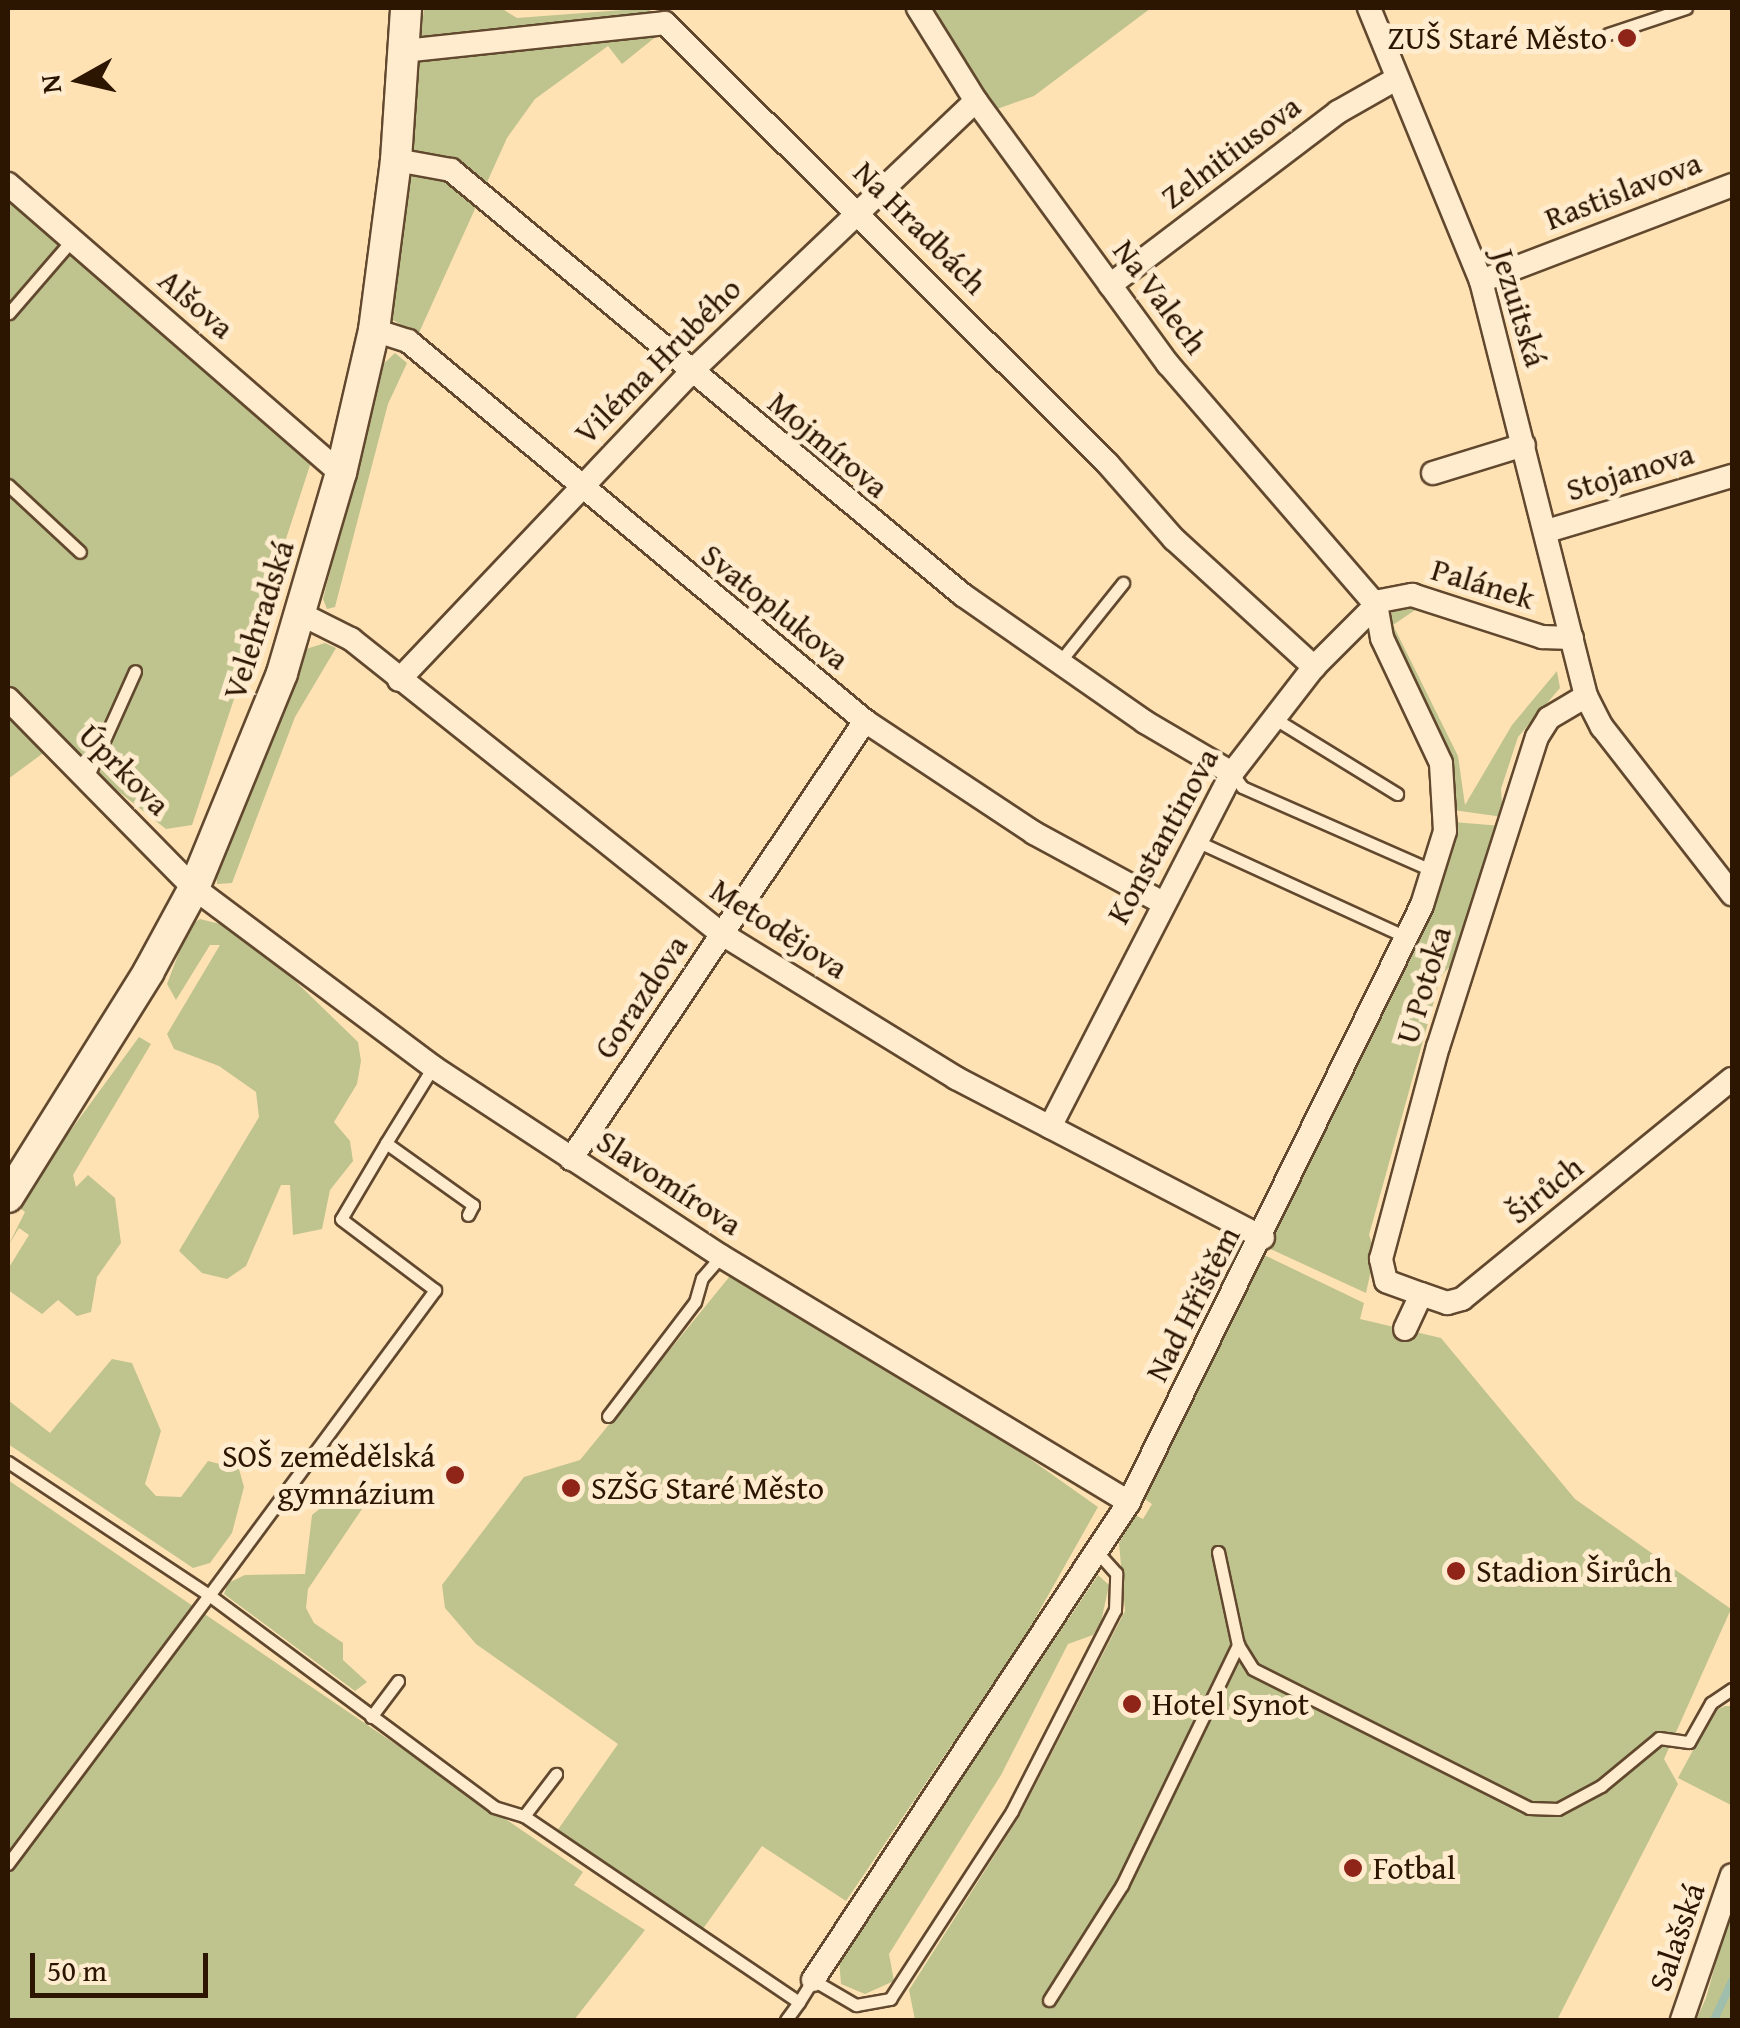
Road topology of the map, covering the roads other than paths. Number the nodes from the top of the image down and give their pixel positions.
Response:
1 (406, 8) edge
2 (918, 8) edge
3 (1369, 8) edge
4 (1686, 8) edge
5 (1608, 34) dead end
6 (404, 50) junction
7 (1396, 79) junction
8 (976, 101) junction
9 (396, 160) junction
10 (8, 184) edge
11 (1732, 184) edge
12 (858, 211) junction
13 (72, 240) junction
14 (1481, 280) junction
15 (1110, 285) junction
16 (10, 312) edge
17 (374, 330) junction
18 (691, 372) junction
19 (1524, 446) junction
20 (342, 472) junction
21 (1433, 473) dead end
22 (1732, 476) edge
23 (8, 485) edge
24 (579, 487) junction
25 (1547, 531) junction
26 (80, 552) dead end
27 (1123, 584) dead end
28 (1376, 605) junction
29 (301, 614) junction
30 (1572, 638) junction
31 (1058, 664) junction
32 (1314, 667) junction
33 (135, 671) dead end
34 (399, 680) junction
35 (1586, 696) junction
36 (8, 698) edge
37 (1272, 716) junction
38 (865, 721) junction
39 (1232, 773) junction
40 (86, 778) junction
41 (1397, 794) dead end
42 (1194, 840) junction
43 (1434, 872) junction
44 (194, 888) junction
45 (1732, 894) edge
46 (1161, 902) junction
47 (722, 934) junction
48 (1408, 938) junction
49 (433, 1067) junction
50 (1732, 1079) edge
51 (1050, 1127) junction
52 (386, 1143) junction
53 (571, 1159) junction
54 (8, 1197) edge
55 (468, 1215) dead end
56 (1263, 1238) junction
57 (720, 1256) junction
58 (1421, 1294) junction
59 (1405, 1329) dead end
60 (608, 1416) dead end
61 (8, 1462) edge
62 (1129, 1502) junction
63 (1218, 1552) dead end
64 (1099, 1554) junction
65 (208, 1595) junction
66 (1238, 1645) junction
67 (398, 1681) dead end
68 (1732, 1689) edge
69 (371, 1717) junction
70 (556, 1774) dead end
71 (524, 1816) junction
72 (8, 1864) edge
73 (1732, 1875) edge
74 (814, 1980) junction
75 (1049, 2000) dead end
76 (799, 2002) junction
77 (786, 2020) edge
78 (1682, 2020) edge

1 - 6 street, Velehradská
2 - 8 street, Na Valech
3 - 7 street, Jezuitská
4 - 5 lane
6 - 9 street, Velehradská
6 - 12 street, Na Hradbách
7 - 14 street, Jezuitská
7 - 15 street, Zelnitiusova
8 - 12 street, Viléma Hrubého
8 - 15 street, Na Valech
9 - 17 street, Velehradská
9 - 18 street, Mojmírova
10 - 13 street, Alšova
11 - 14 street, Rastislavova
12 - 18 street, Viléma Hrubého
12 - 32 street, Na Hradbách
13 - 16 lane
13 - 20 street, Alšova
14 - 19 street, Jezuitská
15 - 28 street, Na Valech
17 - 20 street, Velehradská
17 - 24 street, Svatoplukova
18 - 24 street, Viléma Hrubého
18 - 31 street, Mojmírova
19 - 21 street
19 - 25 street, Jezuitská
20 - 29 street, Velehradská
22 - 25 street, Stojanova
23 - 26 lane
24 - 34 street, Viléma Hrubého
24 - 38 street, Svatoplukova
25 - 30 street, Jezuitská
27 - 31 lane
28 - 30 street, Palánek
28 - 32 street, Konstantinova
28 - 43 street, Nad Hřištěm
29 - 34 street, Metodějova
29 - 44 street, Velehradská
30 - 35 street, Jezuitská
31 - 39 street, Mojmírova
32 - 37 street, Konstantinova
33 - 40 lane
34 - 47 street, Metodějova
35 - 45 street, Jezuitská
35 - 58 street, U Potoka
36 - 40 street, Úprkova
37 - 39 street, Konstantinova
37 - 41 lane
38 - 46 street, Svatoplukova
38 - 47 street, Gorazdova
39 - 42 street, Konstantinova
39 - 43 lane
40 - 44 street, Úprkova
42 - 46 street, Konstantinova
42 - 48 lane
43 - 48 street, Nad Hřištěm
44 - 49 street, Slavomírova
44 - 54 street, Velehradská
46 - 51 street, Konstantinova
47 - 51 street, Metodějova
47 - 53 street, Gorazdova
48 - 56 street, Nad Hřištěm
49 - 52 lane
49 - 53 street, Slavomírova
50 - 58 street, Širůch
51 - 56 street, Metodějova
52 - 55 lane
52 - 65 lane
53 - 57 street, Slavomírova
56 - 62 street, Nad Hřištěm
57 - 60 lane
57 - 62 street, Slavomírova
58 - 59 street
61 - 65 lane
62 - 64 street, Nad Hřištěm
63 - 66 lane
64 - 74 street, Nad Hřištěm
64 - 74 lane
65 - 69 lane
65 - 72 lane
66 - 68 lane
66 - 75 lane
67 - 69 lane
69 - 71 lane
70 - 71 lane
71 - 76 lane
73 - 78 street, Salašská
74 - 76 lane
76 - 77 lane

